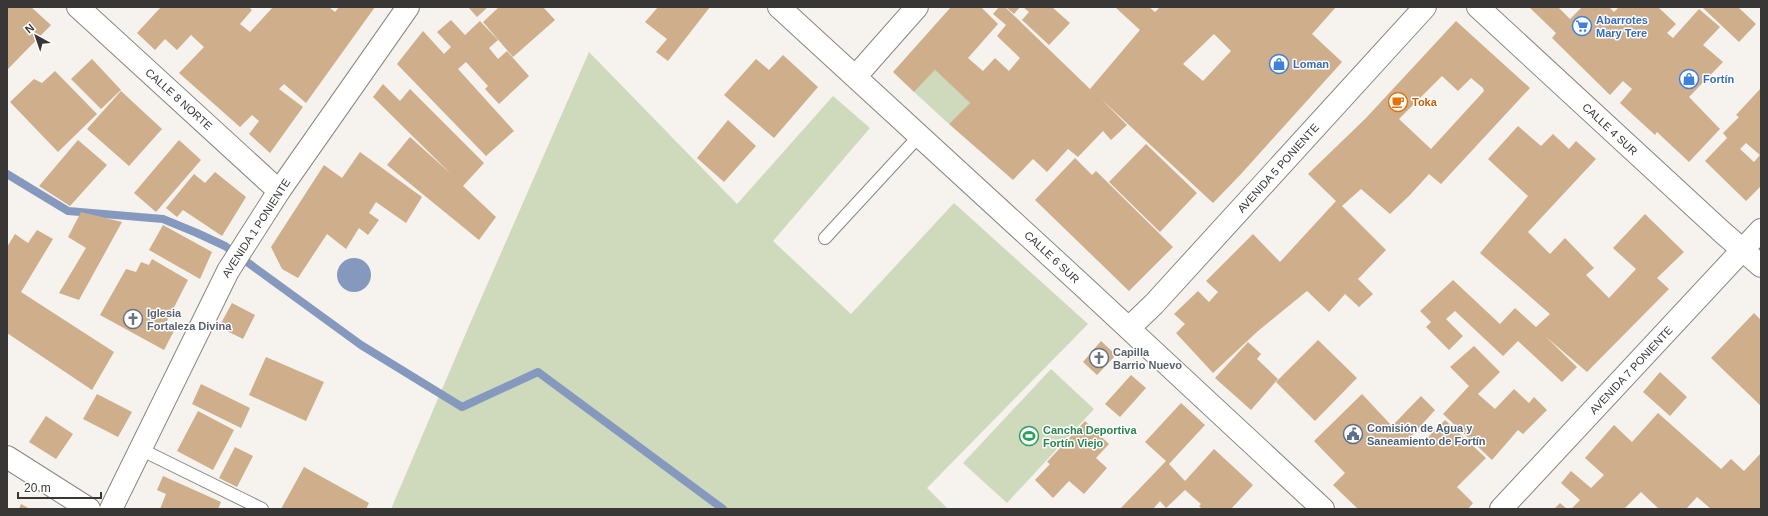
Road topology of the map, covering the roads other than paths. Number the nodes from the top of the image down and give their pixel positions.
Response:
1 (78, 7) edge
2 (408, 7) edge
3 (779, 7) edge
4 (917, 7) edge
5 (1425, 7) edge
6 (1478, 7) edge
7 (856, 76) junction
8 (920, 135) junction
9 (279, 191) junction
10 (1761, 230) edge
11 (825, 238) dead end
12 (1742, 251) junction
13 (1761, 266) edge
14 (1129, 328) junction
15 (140, 449) junction
16 (7, 457) edge
17 (89, 509) edge
18 (111, 509) edge
19 (262, 509) edge
20 (1323, 509) edge
21 (1501, 509) edge

1 - 9 street, CALLE 8 NORTE
2 - 9 street, AVENIDA 1 PONIENTE
3 - 7 street, CALLE 6 SUR
4 - 7 street
5 - 14 street, AVENIDA 5 PONIENTE
6 - 12 street, CALLE 4 SUR
7 - 8 street, CALLE 6 SUR
8 - 11 lane
8 - 14 street, CALLE 6 SUR
9 - 15 street, AVENIDA 1 PONIENTE
10 - 12 street, AVENIDA 7 PONIENTE
12 - 13 street, CALLE 4 SUR
12 - 21 street, AVENIDA 7 PONIENTE
14 - 20 street, CALLE 6 SUR
15 - 18 street, AVENIDA 1 PONIENTE
15 - 19 lane
16 - 17 street

